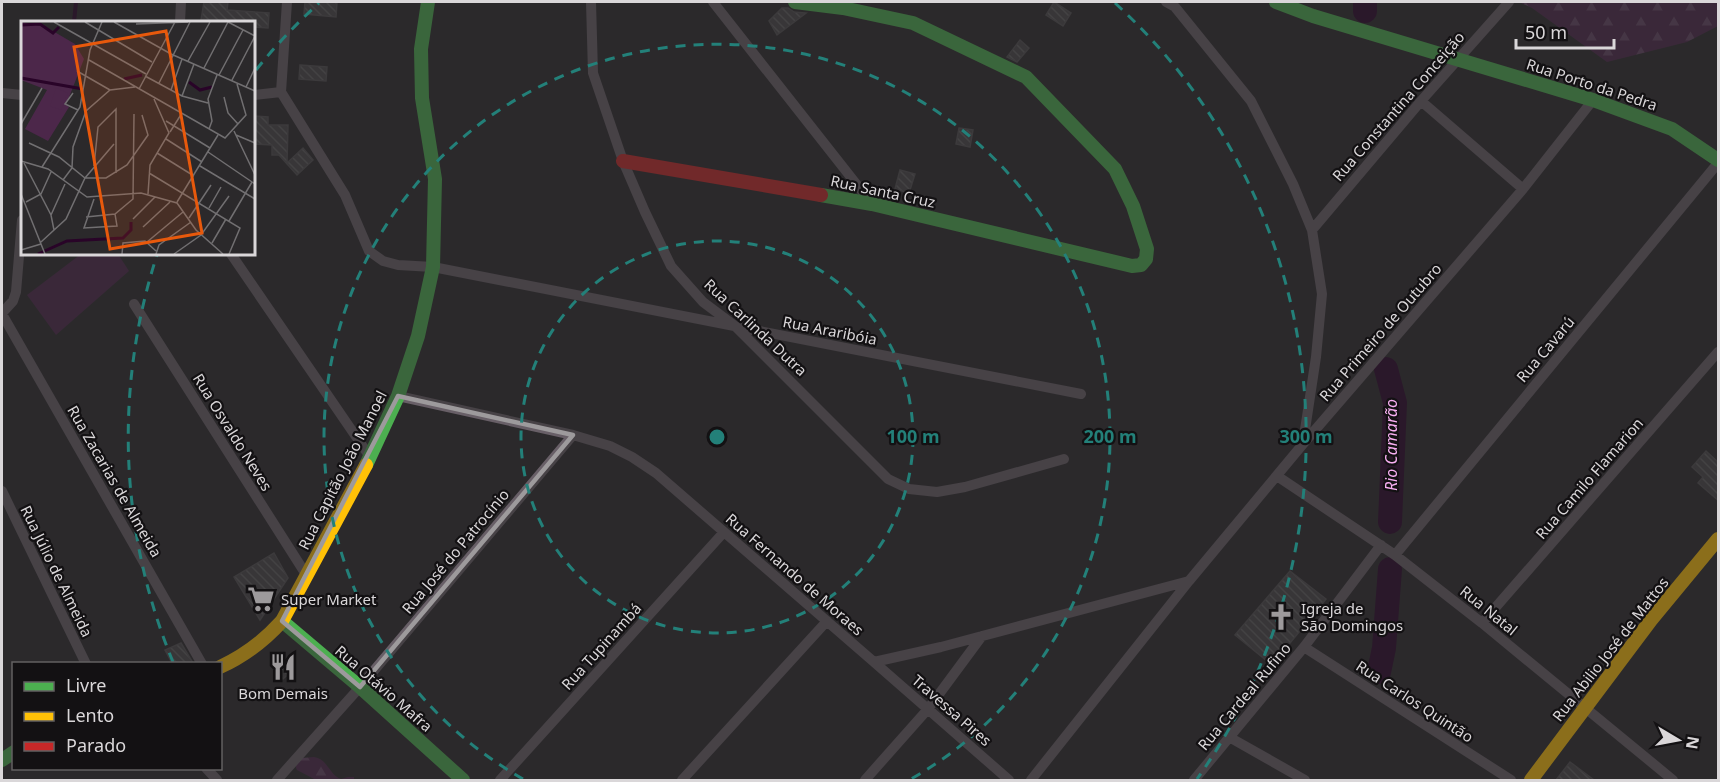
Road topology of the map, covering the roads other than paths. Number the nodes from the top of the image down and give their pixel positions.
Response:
1 (181, 2) edge
2 (287, 2) edge
3 (428, 2) edge
4 (591, 2) edge
5 (713, 2) edge
6 (795, 2) edge
7 (1276, 2) edge
8 (1509, 2) edge
9 (1174, 3) edge
10 (180, 21) edge
11 (1457, 59) junction
12 (281, 92) junction
13 (2, 93) edge
14 (21, 94) edge
15 (255, 95) edge
16 (1593, 100) junction
17 (1421, 101) junction
18 (624, 161) junction
19 (1719, 161) edge
20 (1523, 189) junction
21 (872, 204) junction
22 (1312, 230) junction
23 (21, 232) edge
24 (232, 255) edge
25 (433, 267) junction
26 (134, 304) dead end
27 (2, 313) edge
28 (735, 326) junction
29 (1719, 352) edge
30 (1081, 394) dead end
31 (399, 396) junction
32 (573, 435) junction
33 (1303, 444) junction
34 (370, 457) junction
35 (1064, 459) dead end
36 (1277, 476) junction
37 (2, 491) edge
38 (724, 532) junction
39 (1719, 539) edge
40 (1382, 545) junction
41 (1395, 555) junction
42 (307, 576) junction
43 (1189, 581) junction
44 (282, 621) junction
45 (827, 621) junction
46 (1482, 623) junction
47 (982, 636) junction
48 (1304, 647) junction
49 (86, 662) edge
50 (201, 662) edge
51 (874, 662) junction
52 (222, 666) edge
53 (360, 687) junction
54 (1585, 707) junction
55 (928, 709) junction
56 (1229, 737) junction
57 (277, 780) edge
58 (462, 780) edge
59 (500, 780) edge
60 (682, 780) edge
61 (865, 780) edge
62 (1009, 780) edge
63 (1031, 780) edge
64 (1194, 780) edge
65 (1305, 780) edge
66 (1511, 780) edge
67 (1531, 780) edge
68 (1673, 780) edge

1 - 10 street
2 - 12 street
3 - 25 main road, Rua Capitão João Manoel
4 - 18 street, Rua Carlinda Dutra
5 - 21 street
6 - 21 main road, Rua Santa Cruz
7 - 11 main road, Rua Porto da Pedra
8 - 11 street, Rua Constantina Conceição
9 - 22 street
11 - 16 main road, Rua Porto da Pedra
11 - 17 street, Rua Constantina Conceição
12 - 15 street
12 - 25 street, Rua Araribóia
13 - 14 street
16 - 19 main road, Rua Porto da Pedra
16 - 20 street, Rua Primeiro de Outubro
17 - 20 street
17 - 22 street, Rua Constantina Conceição
18 - 21 main road, Rua Santa Cruz
18 - 28 street, Rua Carlinda Dutra
19 - 41 street, Rua Cavarú
20 - 33 street, Rua Primeiro de Outubro
22 - 33 street
23 - 27 street
24 - 34 street
25 - 28 street, Rua Araribóia
25 - 31 main road, Rua Capitão João Manoel
26 - 42 street, Rua Osvaldo Neves
27 - 50 street, Rua Zacarias de Almeida
28 - 30 street, Rua Araribóia
28 - 35 street, Rua Carlinda Dutra
29 - 46 street, Rua Camilo Flamarion
31 - 32 street, Rua Fernando de Moraes
31 - 34 main road, Rua Capitão João Manoel
32 - 38 street, Rua Fernando de Moraes
32 - 53 street, Rua José do Patrocínio
33 - 36 street, Rua Primeiro de Outubro
34 - 42 main road, Rua Capitão João Manoel
36 - 40 street, Rua Natal
36 - 43 street, Rua Primeiro de Outubro
37 - 49 street, Rua Júlio de Almeida
38 - 45 street, Rua Fernando de Moraes
38 - 59 street, Rua Tupinambá
39 - 54 main road, Rua Abilio José de Mattos
40 - 41 street, Rua Natal
40 - 48 street, Rua Cardeal Rufino
41 - 46 street, Rua Natal
42 - 44 main road, Rua Capitão João Manoel
43 - 47 street
43 - 63 street, Rua Primeiro de Outubro
44 - 52 main road, Rua Capitão João Manoel
44 - 53 main road, Rua Otávio Mafra
45 - 51 street, Rua Fernando de Moraes
45 - 60 street
46 - 54 street, Rua Natal
47 - 51 street
47 - 55 street
48 - 56 street, Rua Cardeal Rufino
48 - 66 street, Rua Carlos Quintão
51 - 55 street, Travessa Pires
53 - 57 street, Rua José do Patrocínio
53 - 58 main road, Rua Otávio Mafra
54 - 67 main road, Rua Abilio José de Mattos
54 - 68 street, Rua Natal
55 - 61 street
55 - 62 street, Travessa Pires
56 - 64 street, Rua Cardeal Rufino
56 - 65 street

